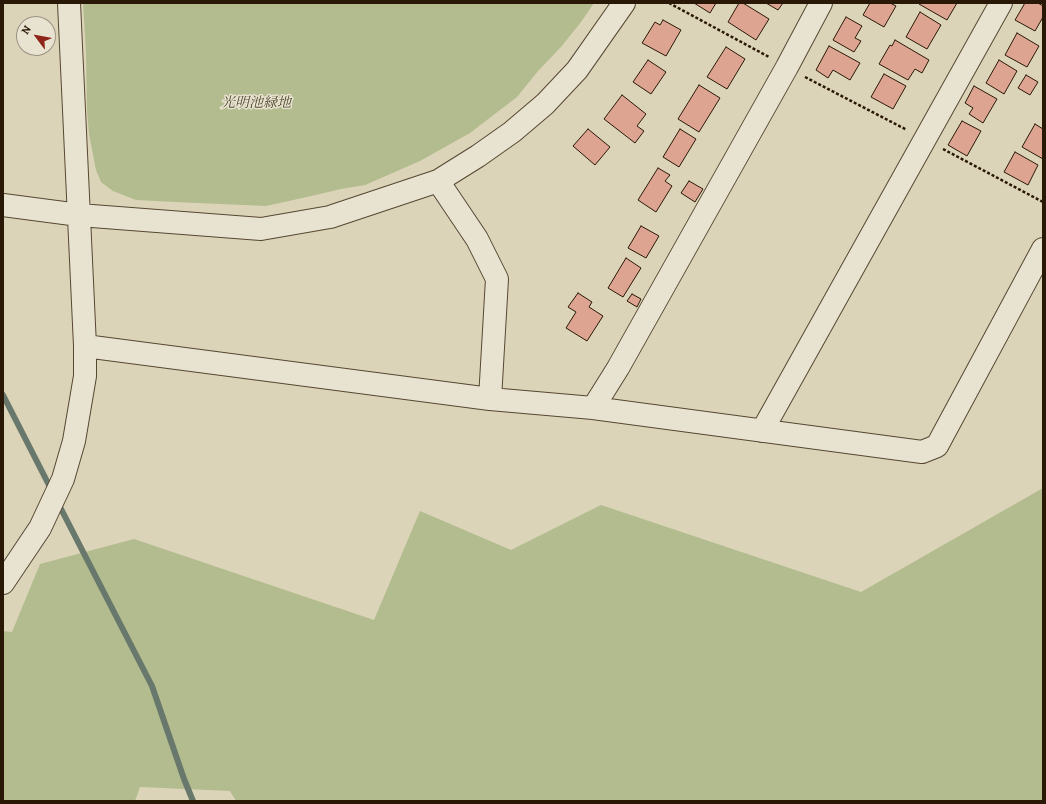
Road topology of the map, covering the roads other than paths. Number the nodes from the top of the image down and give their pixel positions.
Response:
1 (69, 3) edge
2 (624, 3) edge
3 (821, 3) edge
4 (1001, 3) edge
5 (438, 181) junction
6 (3, 205) edge
7 (79, 215) junction
8 (1041, 259) edge
9 (85, 346) junction
10 (490, 399) junction
11 (593, 408) junction
12 (762, 431) junction
13 (3, 583) edge

1 - 7 street
2 - 5 street
3 - 11 street
4 - 12 street
5 - 7 street
5 - 10 street
6 - 7 street
7 - 9 street
8 - 12 street
9 - 10 street
9 - 13 street
10 - 11 street
11 - 12 street

